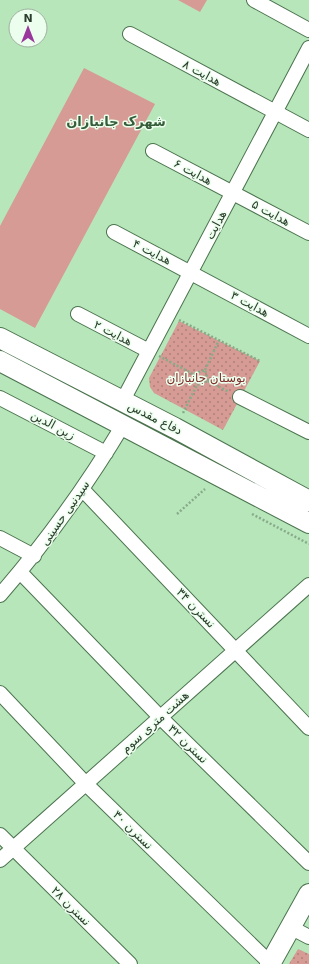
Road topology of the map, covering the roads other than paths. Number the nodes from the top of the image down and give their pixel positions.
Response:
1 (254, 0) edge
2 (309, 30) edge
3 (130, 34) dead end
4 (309, 48) edge
5 (275, 112) junction
6 (309, 130) edge
7 (153, 151) dead end
8 (233, 193) junction
9 (114, 232) dead end
10 (309, 233) edge
11 (190, 272) junction
12 (78, 314) dead end
13 (309, 336) edge
14 (0, 338) edge
15 (149, 351) junction
16 (0, 361) edge
17 (0, 398) edge
18 (240, 398) road end
19 (122, 402) junction
20 (122, 425) junction
21 (309, 432) edge
22 (106, 453) junction
23 (82, 489) junction
24 (309, 501) edge
25 (309, 523) edge
26 (0, 538) edge
27 (34, 556) junction
28 (20, 572) junction
29 (309, 585) edge
30 (0, 595) edge
31 (236, 650) junction
32 (0, 693) edge
33 (160, 717) junction
34 (309, 728) edge
35 (86, 784) junction
36 (0, 835) edge
37 (12, 848) junction
38 (0, 860) edge
39 (309, 863) edge
40 (309, 894) edge
41 (290, 927) junction
42 (309, 938) edge
43 (270, 963) edge
44 (130, 964) edge

1 - 2 street
3 - 5 street, هدایت ۸
4 - 5 street, هدایت
5 - 6 street, هدایت ۸
5 - 8 street, هدایت
7 - 8 street, هدایت ۶
8 - 10 street, هدایت ۵
8 - 11 street, هدایت
9 - 11 street, هدایت ۴
11 - 13 street, هدایت ۳
11 - 15 street, هدایت
12 - 15 street, هدایت ۲
14 - 19 street, دفاع مقدس
15 - 19 street, هدایت
16 - 20 street, دفاع مقدس
17 - 22 street, زین الدین
18 - 21 street
19 - 24 street, دفاع مقدس
20 - 22 street, سیدنبی حسینی
20 - 25 street, دفاع مقدس
22 - 23 street, سیدنبی حسینی
23 - 27 street, سیدنبی حسینی
23 - 31 street, نسترن ۳۴
26 - 27 street
27 - 28 street, سیدنبی حسینی
28 - 30 street, سیدنبی حسینی
28 - 33 street, نسترن ۳۲
29 - 31 street, هشت متری سوم
31 - 33 street, هشت متری سوم
31 - 34 street, نسترن ۳۴
32 - 35 street, نسترن ۳۰
33 - 35 street, هشت متری سوم
33 - 39 street, نسترن ۳۲
35 - 37 street, هشت متری سوم
35 - 43 street, نسترن ۳۰
36 - 37 street, نسترن ۲۸
37 - 38 street, هشت متری سوم
37 - 44 street, نسترن ۲۸
40 - 41 street
41 - 42 street
41 - 43 street

